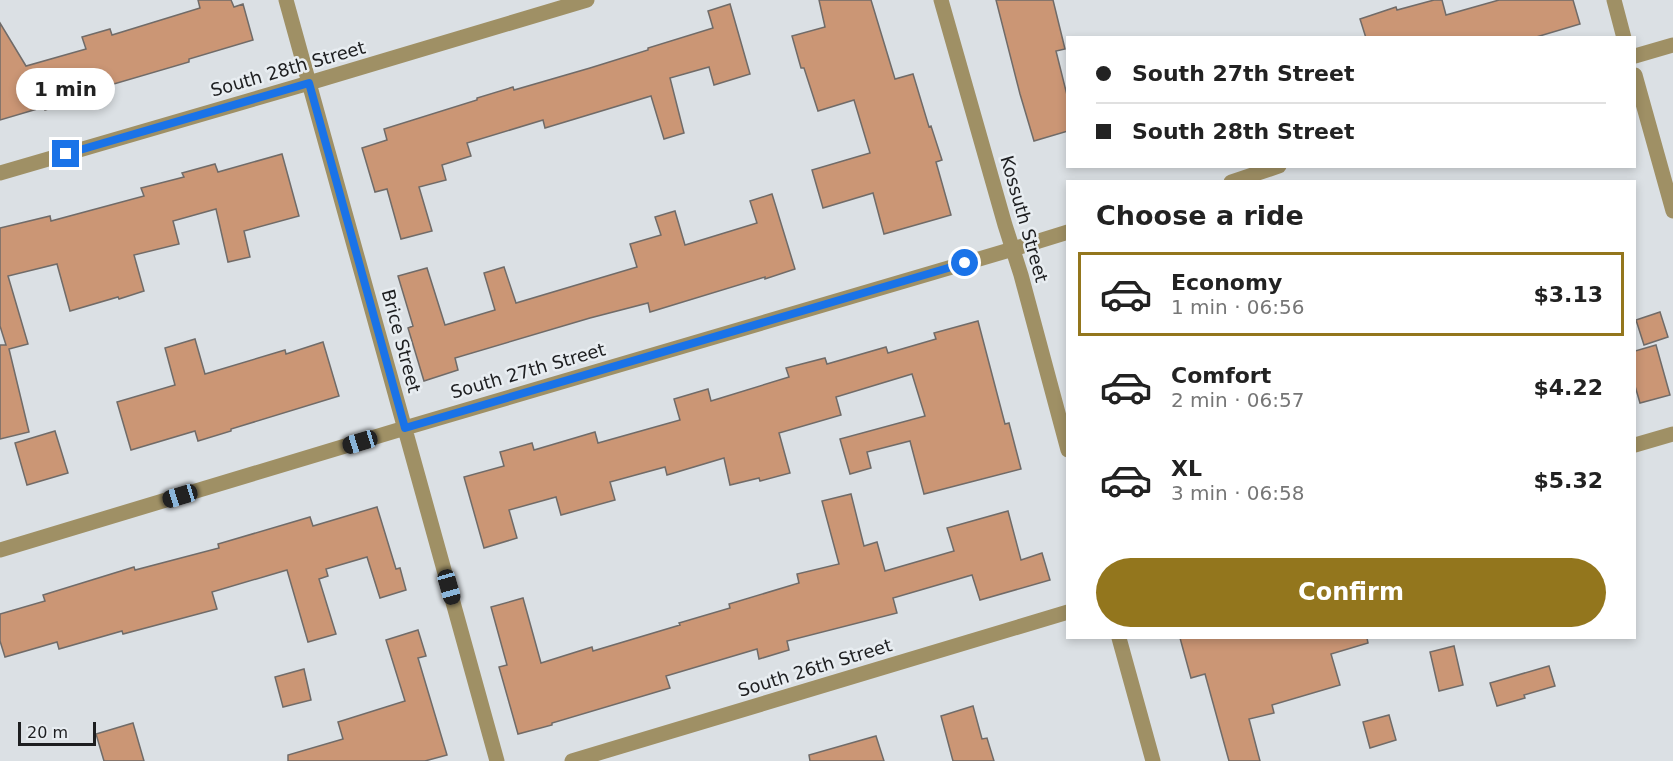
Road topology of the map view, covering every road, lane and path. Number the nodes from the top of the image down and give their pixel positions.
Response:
1 (286, 0) edge
2 (587, 0) edge
3 (941, 0) edge
4 (1614, 0) edge
5 (1623, 36) edge
6 (1673, 45) edge
7 (1636, 56) edge
8 (1636, 79) edge
9 (309, 83) junction
10 (1273, 168) edge
11 (0, 173) edge
12 (1237, 180) edge
13 (1673, 211) edge
14 (1066, 233) edge
15 (1013, 249) junction
16 (405, 428) junction
17 (1673, 434) edge
18 (1066, 443) edge
19 (1636, 445) edge
20 (0, 550) edge
21 (1066, 613) edge
22 (1119, 639) edge
23 (497, 761) edge
24 (572, 761) edge
25 (1153, 761) edge

1 - 9 street, Brice Street
2 - 9 street, South 28th Street
3 - 15 street, Kossuth Street
4 - 5 street
6 - 7 street
8 - 13 street
9 - 11 street, South 28th Street
9 - 16 street, Brice Street
10 - 12 street
14 - 15 street, South 27th Street
15 - 16 street, South 27th Street
15 - 18 street, Kossuth Street
16 - 20 street, South 27th Street
16 - 23 street, Brice Street
17 - 19 street
21 - 24 street, South 26th Street
22 - 25 street

